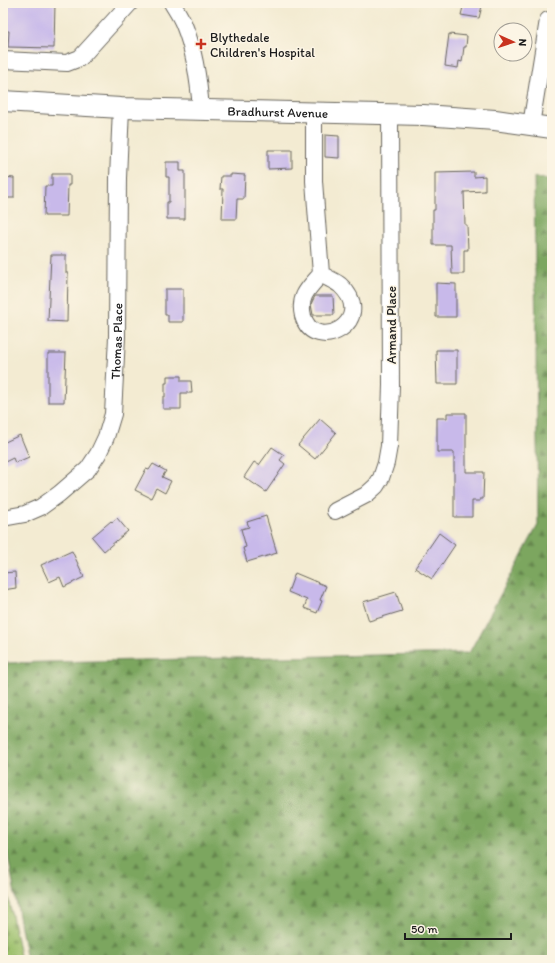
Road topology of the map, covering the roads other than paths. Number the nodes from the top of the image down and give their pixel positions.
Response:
1 (130, 3) edge
2 (172, 3) edge
3 (548, 20) dead end
4 (3, 60) edge
5 (3, 101) edge
6 (121, 108) junction
7 (201, 110) junction
8 (314, 112) junction
9 (390, 113) junction
10 (531, 125) junction
11 (552, 128) edge
12 (321, 274) dead end
13 (335, 511) dead end
14 (3, 518) edge

1 - 4 street
2 - 7 street
3 - 10 street
5 - 6 main road, Bradhurst Avenue
6 - 7 main road, Bradhurst Avenue
6 - 14 street, Thomas Place
7 - 8 main road, Bradhurst Avenue
8 - 9 main road, Bradhurst Avenue
8 - 12 street
9 - 10 main road, Bradhurst Avenue
9 - 13 street, Armand Place
10 - 11 main road, Bradhurst Avenue

